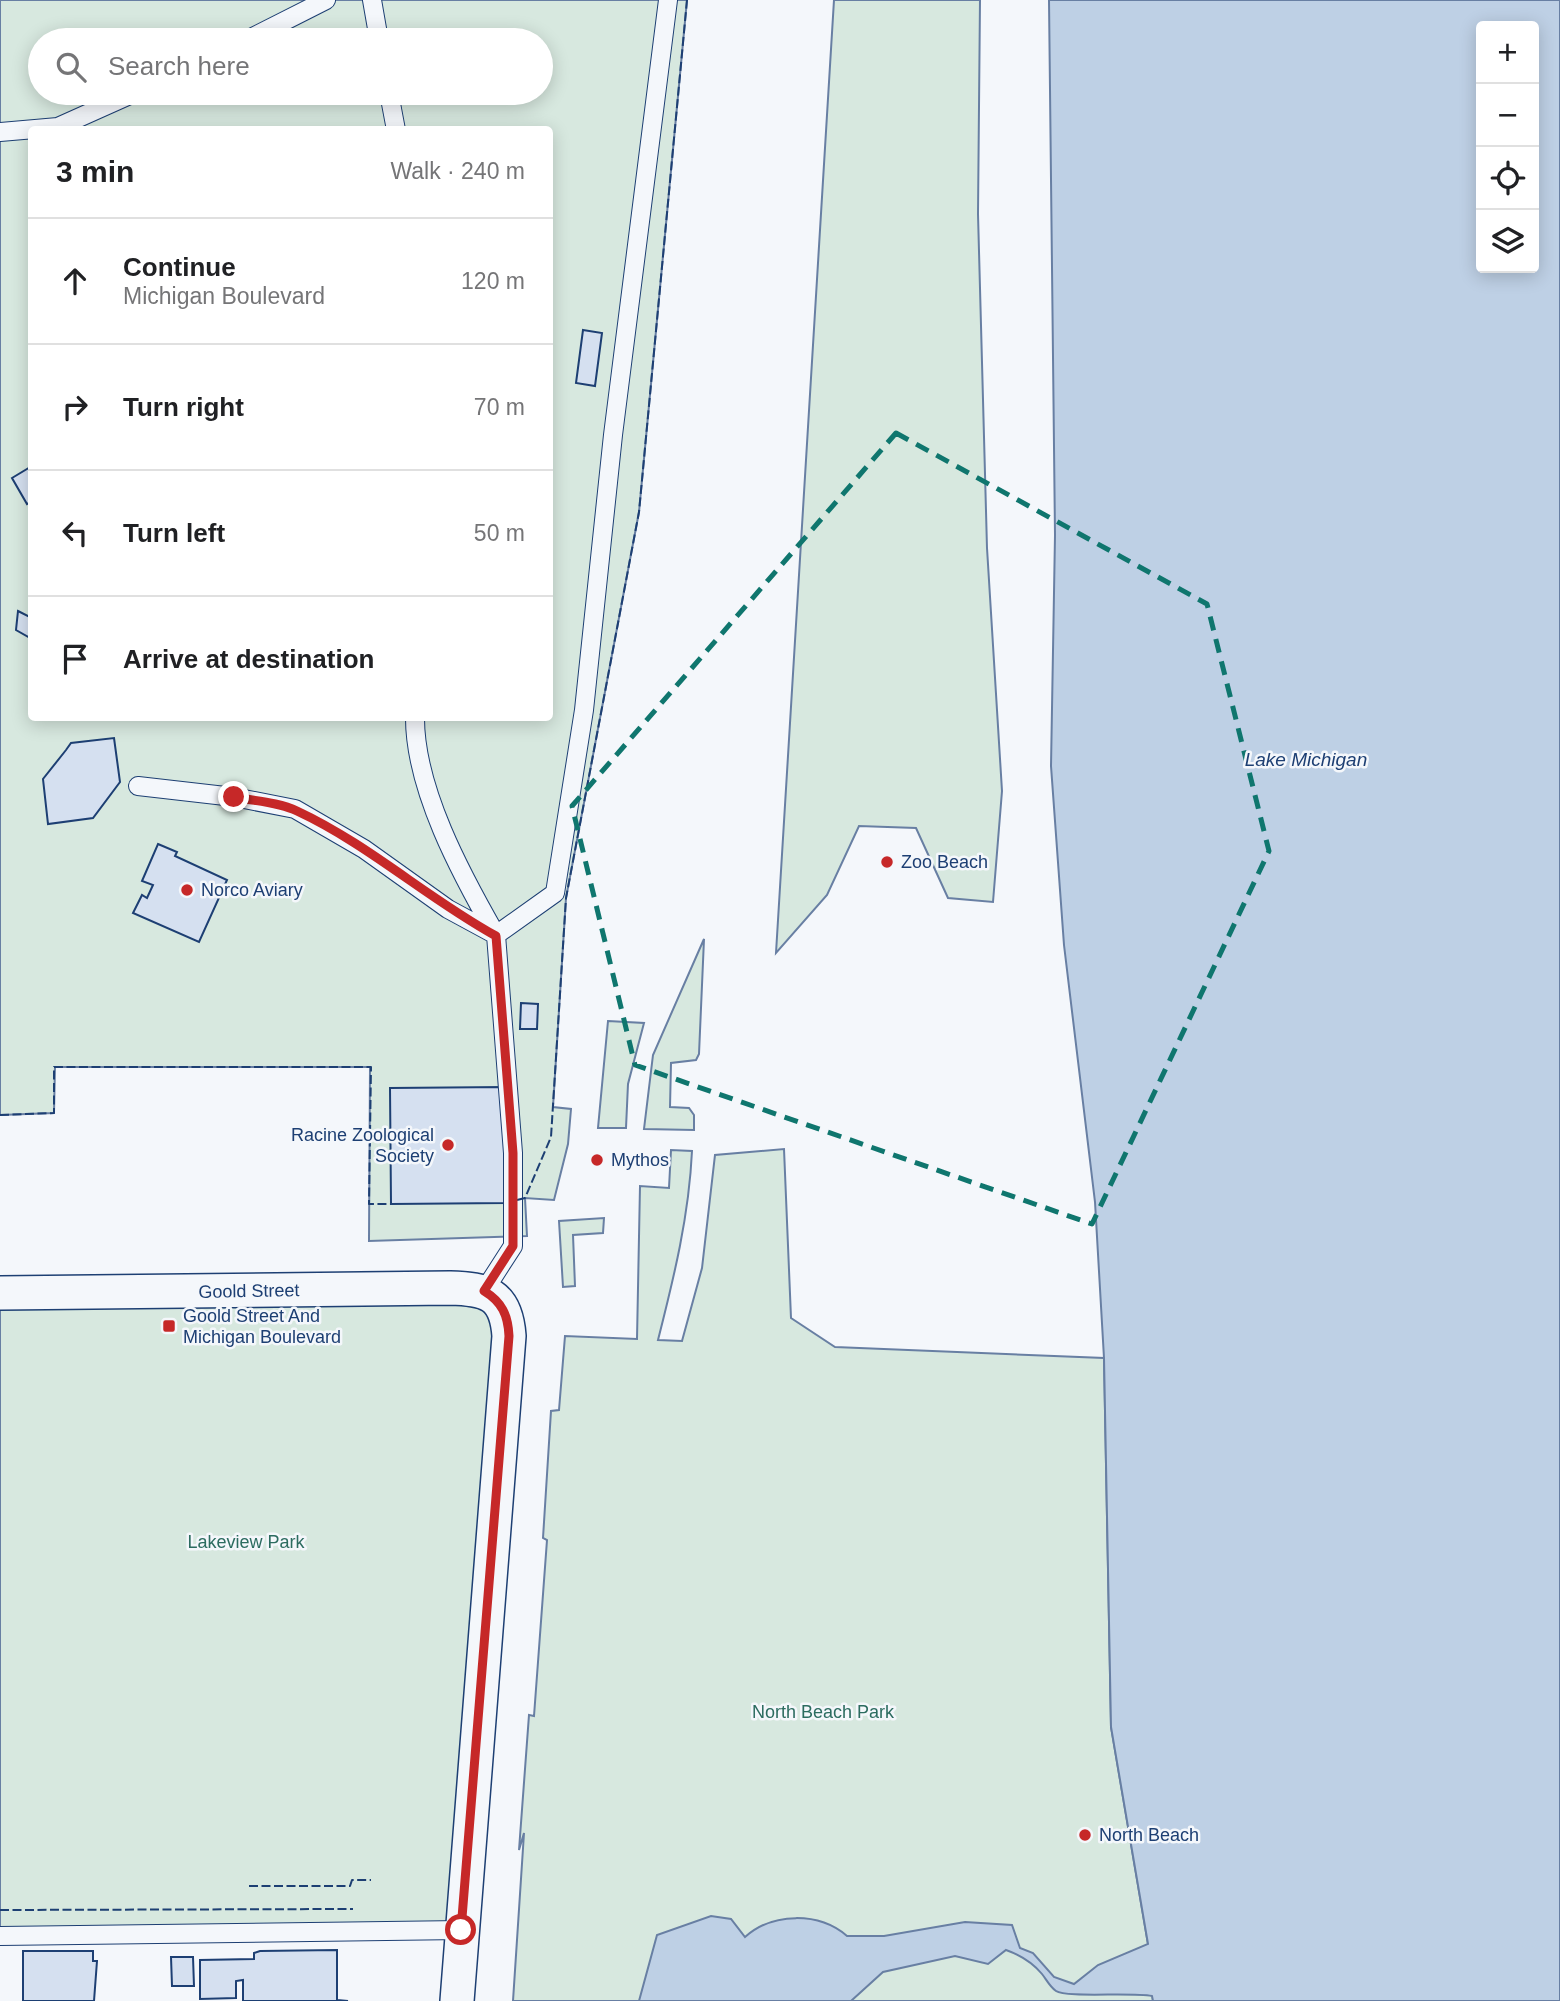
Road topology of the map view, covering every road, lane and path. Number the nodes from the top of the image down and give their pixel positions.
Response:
1 (326, 0) edge
2 (372, 0) edge
3 (668, 0) edge
4 (271, 28) edge
5 (377, 28) edge
6 (107, 105) edge
7 (391, 105) edge
8 (60, 126) edge
9 (395, 126) edge
10 (28, 130) edge
11 (0, 132) edge
12 (415, 721) edge
13 (138, 786) dead end
14 (496, 936) junction
15 (0, 1293) edge
16 (490, 1295) junction
17 (461, 1930) junction
18 (0, 1936) edge
19 (457, 2001) edge

1 - 4 lane
2 - 5 lane
3 - 14 lane
6 - 8 lane
7 - 9 lane
10 - 11 lane
12 - 14 lane
13 - 14 lane
14 - 16 lane
15 - 16 street, Goold Street
16 - 17 street
17 - 18 lane
17 - 19 street

